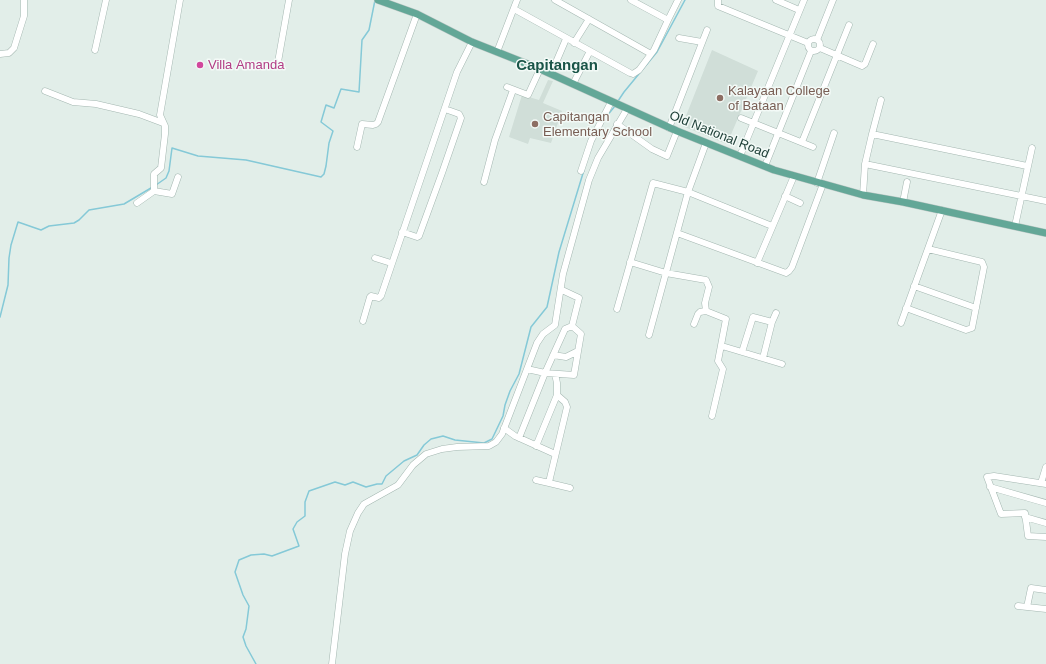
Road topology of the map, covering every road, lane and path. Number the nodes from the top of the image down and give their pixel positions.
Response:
1 (24, 0) edge
2 (106, 0) edge
3 (180, 0) edge
4 (289, 0) edge
5 (378, 0) edge
6 (517, 0) edge
7 (555, 0) edge
8 (631, 0) edge
9 (678, 0) edge
10 (718, 0) edge
11 (776, 0) edge
12 (804, 0) edge
13 (833, 0) edge
14 (568, 3) edge
15 (514, 9) junction
16 (800, 10) junction
17 (417, 14) junction
18 (589, 19) junction
19 (668, 20) junction
20 (849, 25) dead end
21 (707, 30) dead end
22 (789, 35) junction
23 (679, 38) dead end
24 (566, 39) junction
25 (816, 40) junction
26 (472, 42) junction
27 (702, 42) junction
28 (574, 43) junction
29 (808, 43) junction
30 (873, 44) dead end
31 (820, 48) junction
32 (95, 50) dead end
33 (590, 51) junction
34 (811, 51) junction
35 (497, 52) junction
36 (0, 54) edge
37 (651, 54) junction
38 (837, 55) junction
39 (278, 62) dead end
40 (540, 69) junction
41 (551, 74) junction
42 (573, 84) junction
43 (45, 91) dead end
44 (881, 100) dead end
45 (615, 104) junction
46 (445, 109) junction
47 (627, 109) junction
48 (741, 118) dead end
49 (164, 123) junction
50 (754, 123) junction
51 (618, 124) junction
52 (669, 128) junction
53 (677, 131) junction
54 (778, 133) junction
55 (834, 133) dead end
56 (872, 134) junction
57 (802, 142) junction
58 (706, 143) junction
59 (356, 147) dead end
60 (813, 147) dead end
61 (1032, 148) dead end
62 (740, 156) junction
63 (865, 164) junction
64 (765, 166) junction
65 (1027, 166) junction
66 (581, 171) dead end
67 (794, 176) junction
68 (178, 177) dead end
69 (484, 182) dead end
70 (907, 182) dead end
71 (820, 184) junction
72 (154, 191) junction
73 (688, 192) junction
74 (863, 195) junction
75 (785, 196) junction
76 (1022, 196) junction
77 (1046, 201) edge
78 (903, 202) junction
79 (137, 203) dead end
80 (800, 203) dead end
81 (942, 210) junction
82 (772, 226) junction
83 (1015, 226) junction
84 (402, 232) junction
85 (677, 233) junction
86 (1046, 233) edge
87 (928, 249) junction
88 (375, 258) dead end
89 (630, 262) junction
90 (392, 263) junction
91 (757, 263) junction
92 (666, 273) junction
93 (914, 286) junction
94 (562, 290) junction
95 (906, 308) junction
96 (976, 308) junction
97 (617, 309) dead end
98 (706, 311) junction
99 (776, 313) dead end
100 (363, 321) dead end
101 (772, 322) junction
102 (901, 323) dead end
103 (694, 324) dead end
104 (572, 326) junction
105 (649, 335) dead end
106 (722, 346) junction
107 (578, 351) junction
108 (742, 352) junction
109 (553, 355) junction
110 (763, 358) junction
111 (782, 364) dead end
112 (527, 369) junction
113 (545, 374) junction
114 (555, 374) junction
115 (557, 395) junction
116 (712, 416) dead end
117 (504, 428) junction
118 (519, 438) junction
119 (536, 446) junction
120 (555, 454) junction
121 (1046, 467) edge
122 (536, 480) dead end
123 (549, 483) junction
124 (1043, 483) edge
125 (990, 487) junction
126 (570, 488) dead end
127 (1046, 503) edge
128 (1025, 517) junction
129 (1046, 523) edge
130 (1046, 537) edge
131 (1046, 590) edge
132 (1018, 606) dead end
133 (1027, 607) junction
134 (1046, 609) edge
135 (332, 664) edge

1 - 36 street
2 - 32 street
3 - 49 street
4 - 39 street
5 - 17 main road, Old National Road
6 - 15 street
7 - 14 street
8 - 19 street
9 - 19 street
10 - 22 street
11 - 16 street
12 - 16 street
13 - 25 street
14 - 18 street
15 - 24 street
15 - 35 street
16 - 22 street
17 - 26 main road, Old National Road
17 - 59 street
18 - 28 street
18 - 37 street
19 - 37 street
20 - 38 street
21 - 27 street
22 - 29 street
22 - 50 street
23 - 27 street
24 - 28 street
24 - 41 street
25 - 29 street
25 - 31 street
26 - 35 main road, Old National Road
26 - 46 street
27 - 52 street
28 - 33 street
29 - 34 street
30 - 38 street
31 - 34 street
31 - 38 street
33 - 37 street
33 - 42 street
34 - 54 street
35 - 40 main road, Old National Road
38 - 57 street
40 - 41 main road, Old National Road
40 - 69 street
41 - 42 main road, Old National Road
42 - 45 main road, Old National Road
43 - 49 street
44 - 56 street
45 - 47 main road, Old National Road
45 - 66 street
46 - 84 street
46 - 84 street
47 - 51 street
47 - 52 main road, Old National Road
48 - 50 street
49 - 72 street
50 - 54 street
50 - 62 street
51 - 53 street
51 - 94 street
52 - 53 main road, Old National Road
53 - 58 main road, Old National Road
54 - 57 street
54 - 64 street
55 - 71 street
56 - 63 street
56 - 65 street
57 - 60 street
58 - 62 main road, Old National Road
58 - 73 street
61 - 65 street
62 - 64 main road, Old National Road
63 - 74 street
63 - 76 street
64 - 67 main road, Old National Road
65 - 76 street
67 - 71 main road, Old National Road
67 - 75 street
68 - 72 street
70 - 78 street
71 - 74 main road, Old National Road
71 - 91 street
72 - 79 street
73 - 82 street
73 - 85 street
73 - 89 street
74 - 78 main road, Old National Road
75 - 80 street
75 - 82 street
76 - 77 street
76 - 83 street
78 - 81 main road, Old National Road
81 - 83 main road, Old National Road
81 - 87 street
82 - 91 street
83 - 86 main road, Old National Road
84 - 90 street
85 - 91 street
85 - 92 street
87 - 93 street
87 - 96 street
88 - 90 street
89 - 92 street
89 - 97 street
90 - 100 street
92 - 98 street
92 - 105 street
93 - 95 street
93 - 96 street
94 - 104 street
94 - 112 street
95 - 96 street
95 - 102 street
98 - 103 street
98 - 106 street
99 - 101 street
101 - 108 street
101 - 110 street
104 - 107 street
104 - 109 street
106 - 108 street
106 - 116 street
107 - 109 street
107 - 114 street
108 - 110 street
109 - 113 street
110 - 111 street
112 - 113 street
112 - 117 street
113 - 114 street
113 - 118 street
114 - 115 street
115 - 119 street
115 - 120 street
117 - 118 street
117 - 135 street
118 - 119 street
119 - 120 street
120 - 123 street
121 - 124 street
122 - 123 street
123 - 126 street
124 - 125 street
125 - 127 street
125 - 128 street
128 - 129 street
128 - 130 street
131 - 133 street
132 - 133 street
133 - 134 street

